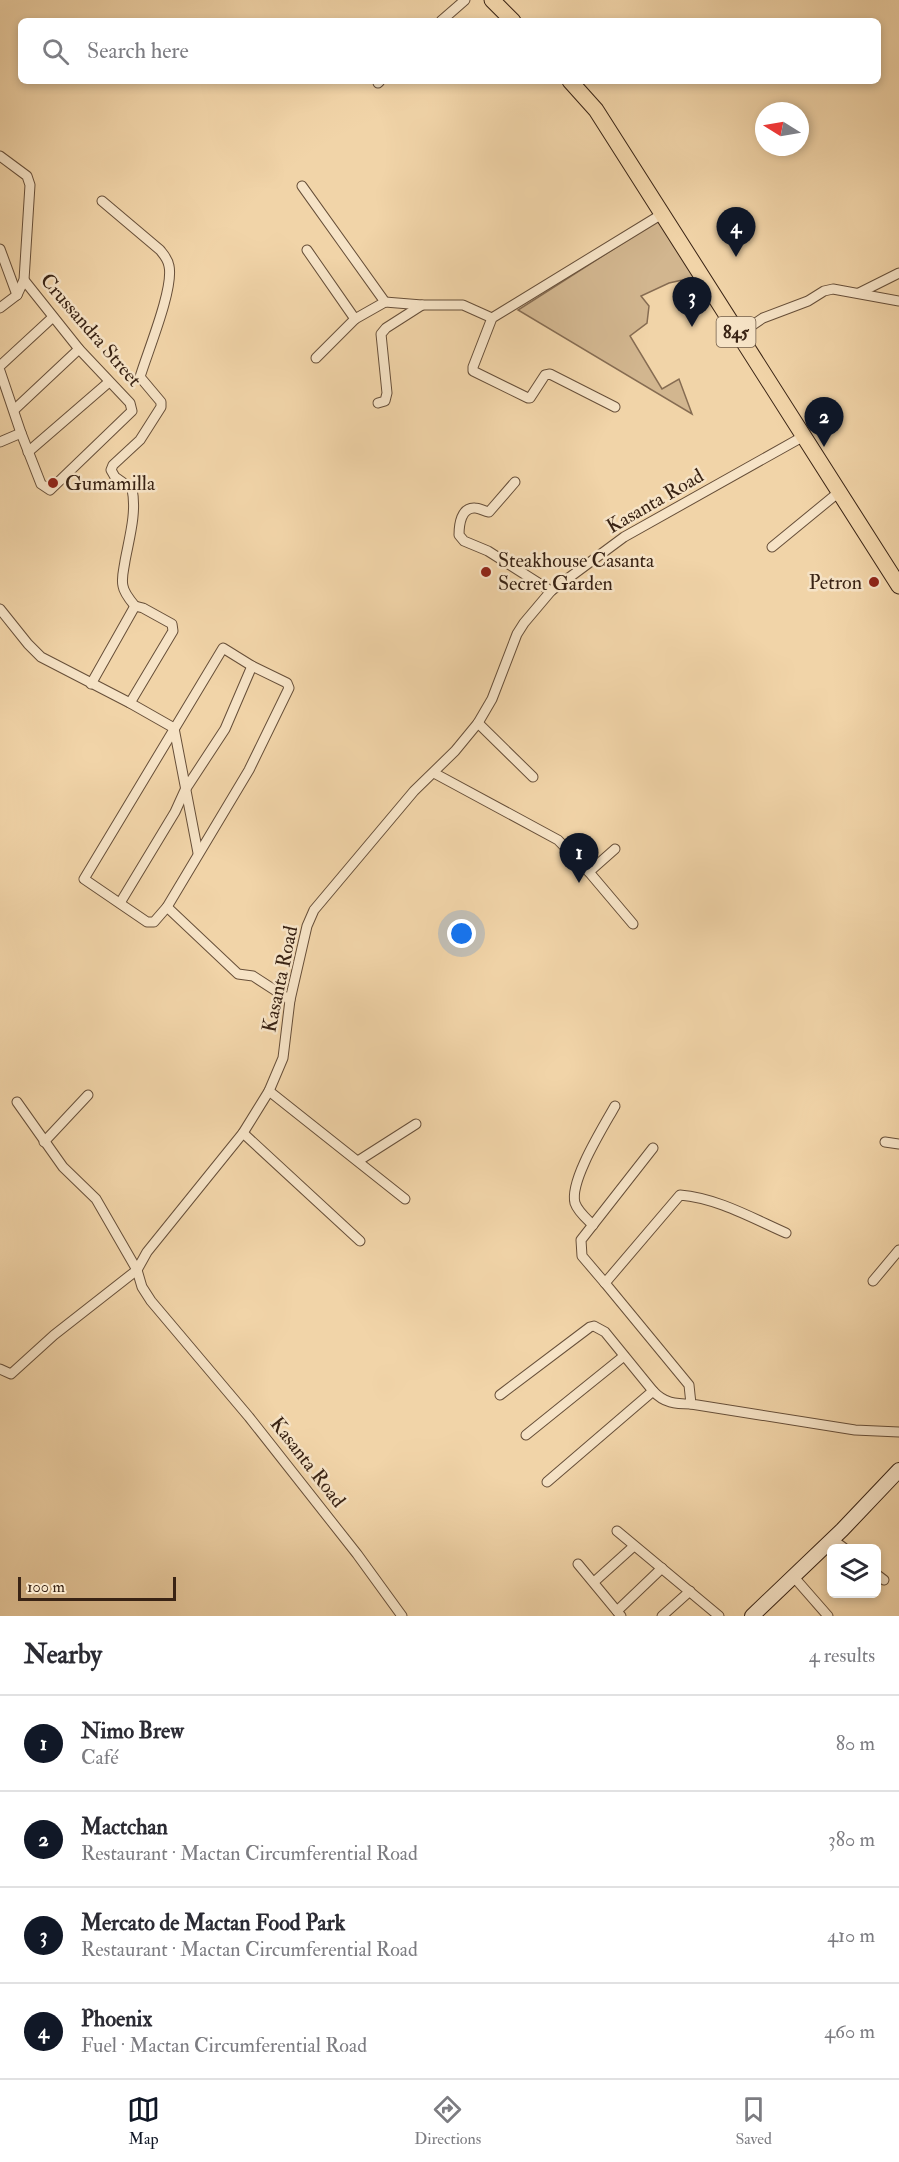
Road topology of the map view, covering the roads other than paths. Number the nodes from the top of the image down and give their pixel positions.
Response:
1 (465, 0) edge
2 (492, 0) edge
3 (444, 18) edge
4 (510, 18) edge
5 (573, 84) edge
6 (0, 156) edge
7 (302, 186) dead end
8 (102, 201) dead end
9 (662, 214) junction
10 (0, 249) edge
11 (307, 250) dead end
12 (899, 273) edge
13 (24, 280) junction
14 (859, 293) junction
15 (17, 296) junction
16 (899, 301) edge
17 (385, 302) junction
18 (422, 305) junction
19 (0, 308) edge
20 (53, 317) junction
21 (492, 318) junction
22 (355, 319) junction
23 (738, 335) junction
24 (79, 349) junction
25 (316, 358) dead end
26 (0, 366) edge
27 (0, 371) edge
28 (109, 382) junction
29 (378, 403) dead end
30 (615, 407) dead end
31 (14, 410) junction
32 (21, 433) junction
33 (804, 436) junction
34 (0, 442) edge
35 (28, 452) junction
36 (515, 482) dead end
37 (839, 492) junction
38 (772, 547) dead end
39 (899, 586) edge
40 (551, 591) junction
41 (135, 606) junction
42 (0, 609) edge
43 (252, 666) junction
44 (91, 684) junction
45 (130, 703) junction
46 (478, 723) junction
47 (174, 728) junction
48 (434, 773) junction
49 (533, 777) dead end
50 (185, 790) junction
51 (615, 849) dead end
52 (198, 853) junction
53 (589, 872) junction
54 (120, 903) junction
55 (167, 907) junction
56 (633, 924) dead end
57 (290, 1000) junction
58 (269, 1091) junction
59 (88, 1095) dead end
60 (17, 1102) dead end
61 (615, 1106) dead end
62 (416, 1124) dead end
63 (243, 1133) junction
64 (45, 1142) junction
65 (885, 1142) dead end
66 (899, 1144) edge
67 (653, 1148) dead end
68 (358, 1161) junction
69 (405, 1199) dead end
70 (592, 1225) junction
71 (786, 1233) dead end
72 (360, 1240) dead end
73 (899, 1250) edge
74 (137, 1270) junction
75 (873, 1281) dead end
76 (604, 1283) junction
77 (624, 1356) junction
78 (0, 1369) edge
79 (653, 1391) junction
80 (500, 1395) dead end
81 (691, 1404) junction
82 (899, 1432) edge
83 (526, 1435) dead end
84 (899, 1470) edge
85 (547, 1482) dead end
86 (617, 1531) dead end
87 (832, 1539) junction
88 (839, 1544) edge
89 (634, 1546) junction
90 (578, 1564) dead end
91 (662, 1568) junction
92 (794, 1576) junction
93 (594, 1582) junction
94 (690, 1591) junction
95 (619, 1613) edge
96 (402, 1616) edge
97 (662, 1616) edge
98 (718, 1616) edge
99 (752, 1616) edge
100 (828, 1616) edge

1 - 3 street
2 - 4 main road
5 - 9 main road, 845
6 - 13 street
7 - 17 street
8 - 41 street
9 - 21 street
9 - 23 main road, 845
10 - 15 street
11 - 22 street
12 - 14 street
13 - 15 street
13 - 20 street, Crussandra Street
14 - 16 street
14 - 23 street
15 - 19 street
17 - 18 street
17 - 22 street
18 - 21 street
18 - 29 street
20 - 24 street, Crussandra Street
20 - 26 street
21 - 30 street
22 - 25 street
23 - 33 main road, 845
24 - 28 street, Crussandra Street
24 - 31 street
27 - 31 street
28 - 35 street
28 - 35 street, Crussandra Street
31 - 32 street
32 - 34 street
32 - 35 street
33 - 37 main road, 845
33 - 40 street, Kasanta Road
36 - 40 street
37 - 38 street
37 - 39 main road, 845
40 - 46 street, Kasanta Road
41 - 44 street
41 - 45 street
42 - 44 street
43 - 47 street
43 - 50 street
43 - 52 street
44 - 45 street
45 - 47 street
46 - 48 street, Kasanta Road
46 - 49 street
47 - 50 street
47 - 54 street
48 - 53 street
48 - 57 street, Kasanta Road
50 - 52 street
50 - 54 street
51 - 53 street
52 - 55 street
53 - 56 street
54 - 55 street
55 - 57 street
57 - 58 street, Kasanta Road
58 - 63 street, Kasanta Road
58 - 68 street
59 - 64 street
60 - 64 street
61 - 70 street
62 - 68 street
63 - 72 street
63 - 74 street, Kasanta Road
64 - 74 street
65 - 66 street
67 - 70 street
68 - 69 street
70 - 76 street
71 - 76 street
73 - 75 street
74 - 78 street
74 - 96 street, Kasanta Road
76 - 81 street
77 - 79 street
77 - 80 street
77 - 83 street
79 - 81 street
79 - 85 street
81 - 82 street
84 - 87 street
86 - 89 street
87 - 88 street
87 - 92 street
89 - 91 street
89 - 93 street
90 - 93 street
91 - 94 street
91 - 95 street
92 - 99 street
92 - 100 street
93 - 95 street
94 - 97 street
94 - 98 street

